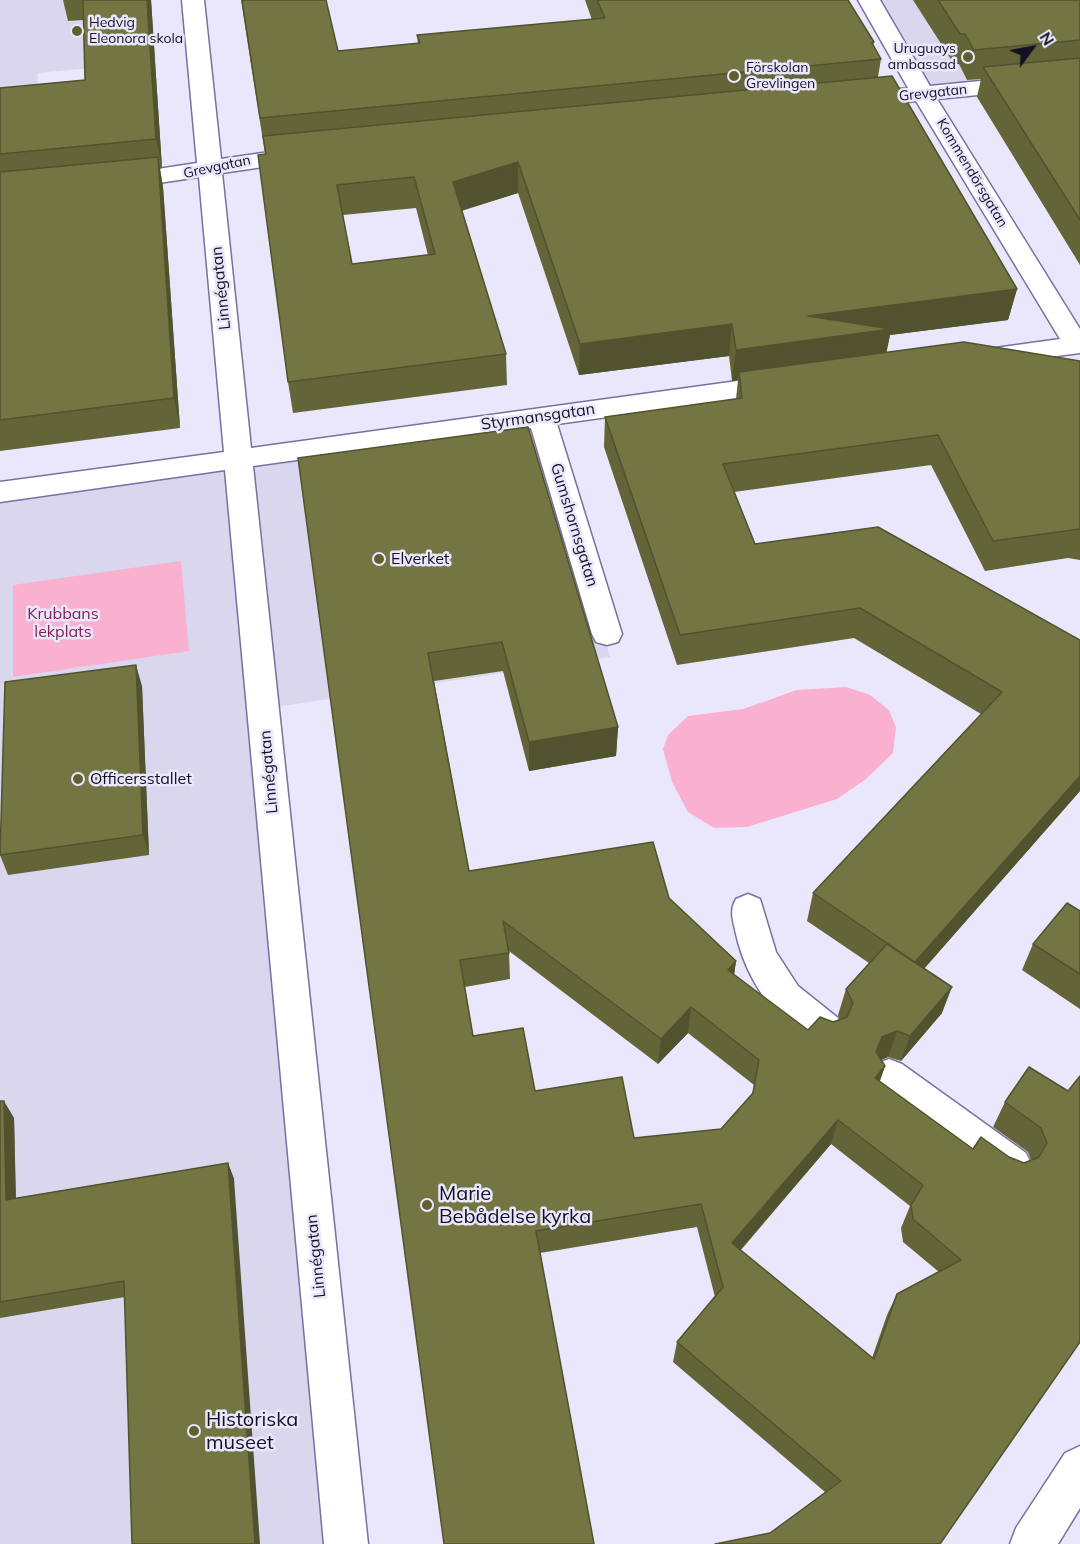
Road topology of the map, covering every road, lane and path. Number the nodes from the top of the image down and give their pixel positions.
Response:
1 (193, 0) edge
2 (869, 0) edge
3 (1080, 78) edge
4 (923, 94) junction
5 (836, 103) edge
6 (331, 152) edge
7 (209, 170) junction
8 (101, 184) edge
9 (1078, 345) edge
10 (960, 360) edge
11 (809, 380) edge
12 (541, 416) junction
13 (238, 459) junction
14 (0, 492) edge
15 (607, 634) dead end
16 (748, 909) dead end
17 (825, 1030) edge
18 (889, 1076) edge
19 (1012, 1166) edge
20 (1080, 1468) edge
21 (346, 1544) edge
22 (1032, 1544) edge

1 - 7 street, Linnégatan
2 - 4 street, Kommendörsgatan
3 - 4 street, Grevgatan
4 - 5 street, Grevgatan
4 - 9 street, Kommendörsgatan
6 - 7 street, Grevgatan
7 - 8 street, Grevgatan
7 - 13 street, Linnégatan
9 - 10 street
11 - 12 street, Styrmansgatan
12 - 13 street, Styrmansgatan
12 - 15 street, Gumshornsgatan
13 - 14 street, Styrmansgatan
13 - 21 street, Linnégatan
16 - 17 street
18 - 19 street
20 - 22 street

